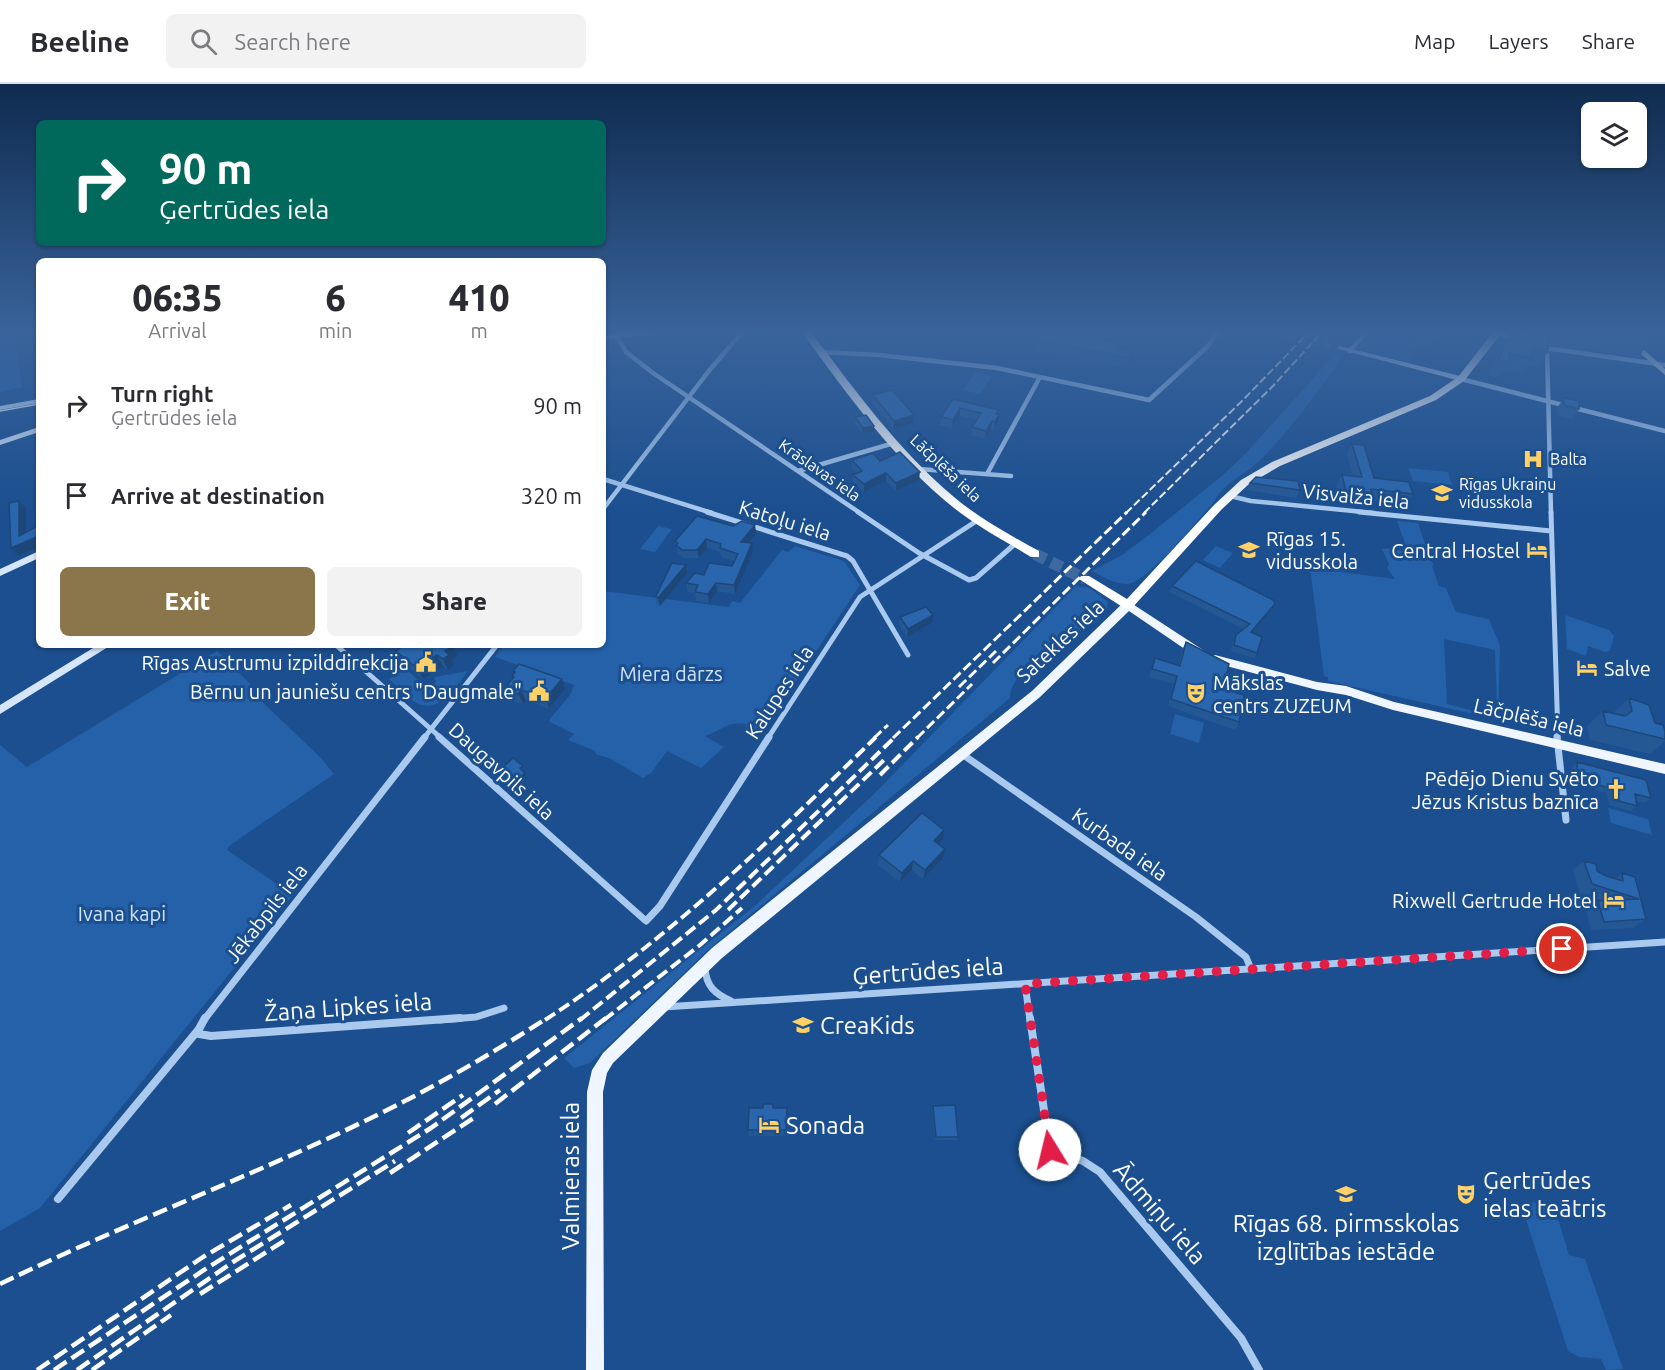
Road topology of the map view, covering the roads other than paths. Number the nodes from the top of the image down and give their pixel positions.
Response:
1 (683, 392) edge
2 (692, 392) edge
3 (853, 392) edge
4 (1033, 392) edge
5 (1111, 392) edge
6 (1158, 392) edge
7 (1442, 392) edge
8 (1512, 392) edge
9 (1548, 392) edge
10 (689, 396) junction
11 (1548, 401) junction
12 (36, 402) edge
13 (0, 408) edge
14 (36, 430) edge
15 (1665, 431) edge
16 (0, 443) edge
17 (894, 443) junction
18 (919, 469) junction
19 (798, 471) junction
20 (987, 474) junction
21 (1011, 476) dead end
22 (606, 480) edge
23 (622, 485) junction
24 (1230, 496) junction
25 (606, 505) edge
26 (978, 520) junction
27 (1551, 531) junction
28 (1016, 543) junction
29 (1035, 554) tunnel mouth
30 (36, 555) edge
31 (923, 555) junction
32 (0, 573) edge
33 (1085, 579) tunnel mouth
34 (870, 590) junction
35 (1128, 605) junction
36 (100, 648) edge
37 (339, 648) edge
38 (495, 648) edge
39 (908, 655) dead end
40 (0, 710) edge
41 (431, 730) junction
42 (1558, 743) junction
43 (962, 753) junction
44 (1665, 769) edge
45 (1566, 820) dead end
46 (646, 921) joint
47 (1665, 942) edge
48 (705, 964) junction
49 (1251, 969) junction
50 (1025, 984) junction
51 (734, 1003) junction
52 (660, 1007) junction
53 (504, 1008) dead end
54 (199, 1029) junction
55 (58, 1199) dead end
56 (595, 1370) edge
57 (1259, 1370) edge

1 - 10 street, Krāslavas iela
2 - 10 street
3 - 17 highway, Lāčplēša iela
4 - 20 street
5 - 6 street
7 - 24 highway, Satekles iela
8 - 11 street
9 - 11 street
10 - 19 street, Krāslavas iela
10 - 23 street
11 - 15 street
11 - 27 street
12 - 13 street
14 - 16 street
17 - 18 highway, Lāčplēša iela
17 - 19 street
18 - 20 street
18 - 26 highway, Lāčplēša iela
19 - 31 street, Krāslavas iela
20 - 21 street
22 - 23 street, Katoļu iela
23 - 25 street
23 - 34 street, Katoļu iela
24 - 27 street, Visvalža iela
24 - 35 highway, Satekles iela
26 - 28 highway, Lāčplēša iela
26 - 31 street, Kalupes iela
27 - 42 street
28 - 29 highway, Lāčplēša iela
28 - 31 street, Krāslavas iela
30 - 32 street
31 - 34 street, Kalupes iela
33 - 35 highway, Lāčplēša iela
34 - 39 street, Katoļu iela
34 - 46 street, Kalupes iela
35 - 42 main road, Lāčplēša iela
35 - 43 main road, Satekles iela
36 - 40 street
37 - 41 street, Daugavpils iela
38 - 41 street, Jēkabpils iela
41 - 46 street, Daugavpils iela
41 - 54 street, Jēkabpils iela
42 - 44 main road, Lāčplēša iela
42 - 45 street
43 - 48 main road, Satekles iela
43 - 49 street, Kurbada iela
47 - 49 street, Ģertrūdes iela
48 - 51 street
48 - 52 main road, Satekles iela
49 - 50 street, Ģertrūdes iela
50 - 51 street, Ģertrūdes iela
50 - 57 street, Ādmiņu iela
51 - 52 street, Ģertrūdes iela
52 - 56 main road, Valmieras iela
53 - 54 street, Žaņa Lipkes iela
54 - 55 street, Jēkabpils iela

